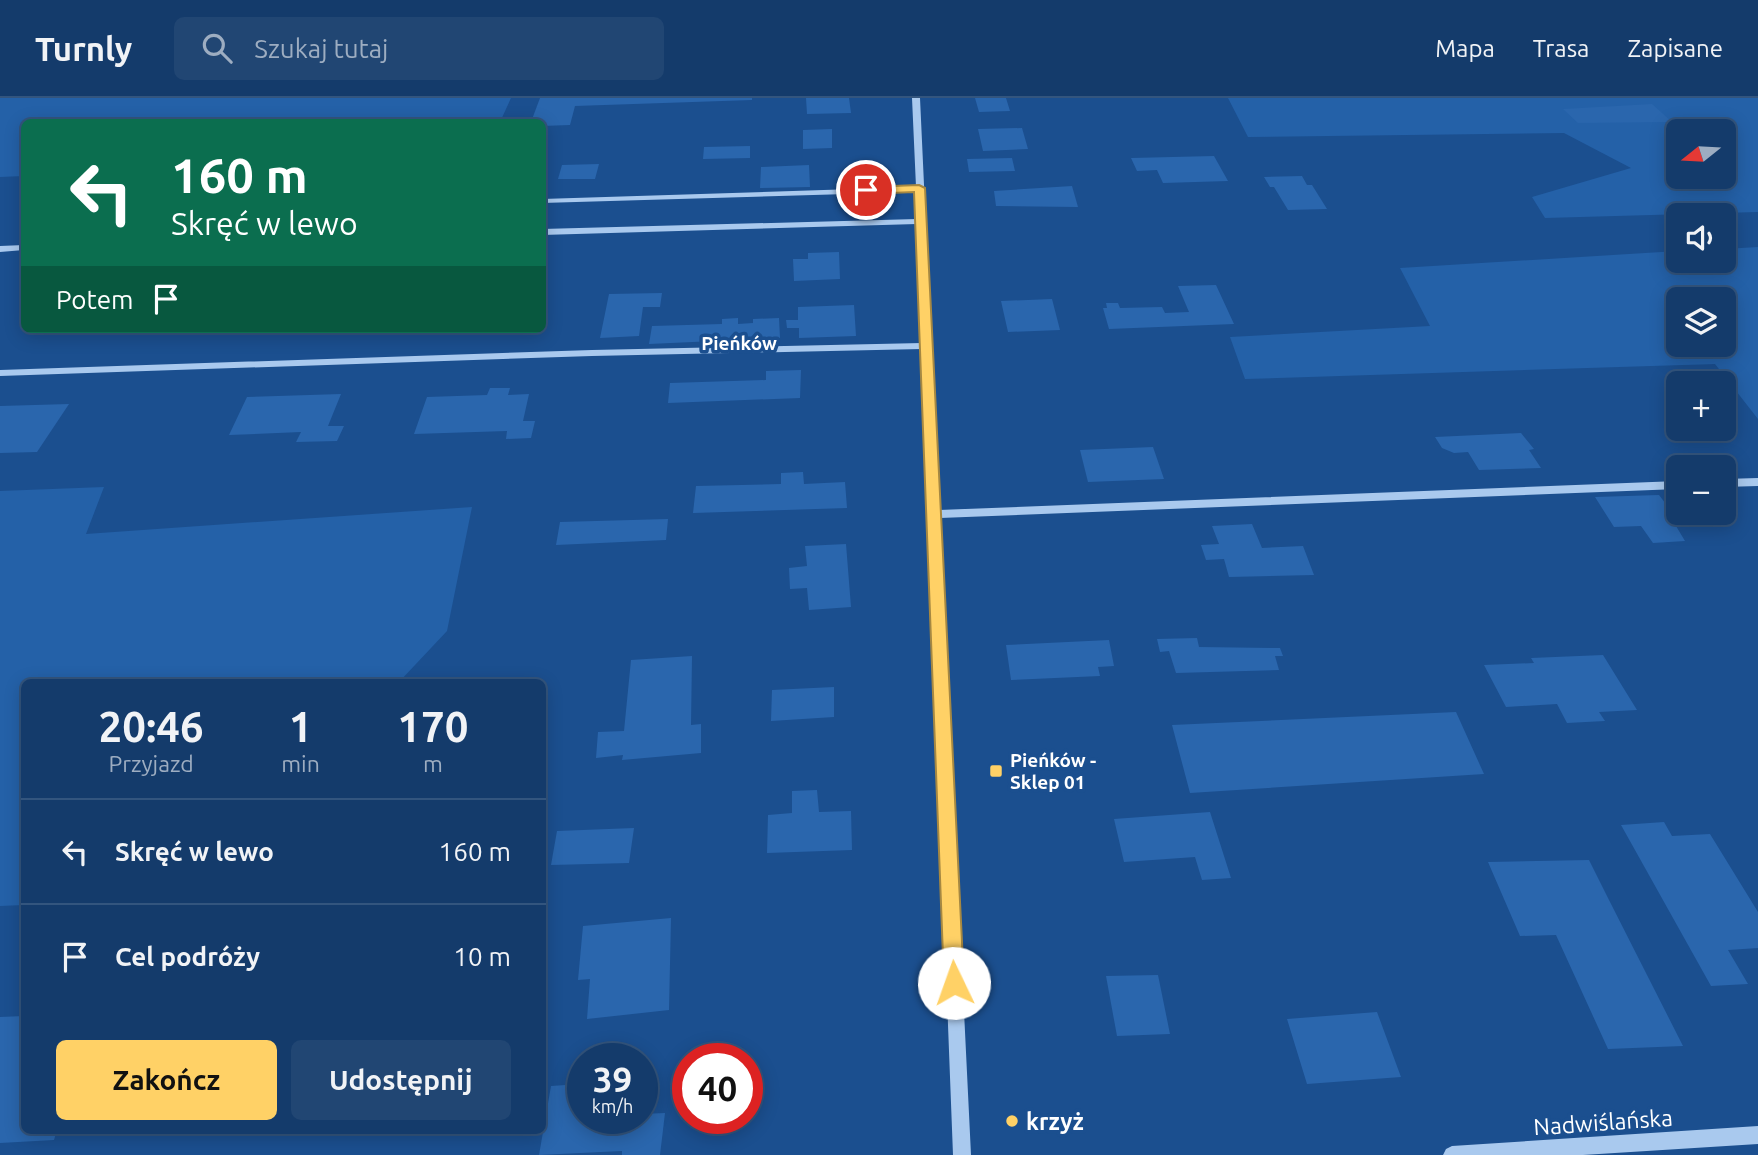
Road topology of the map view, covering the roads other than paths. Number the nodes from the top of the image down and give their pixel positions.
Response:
1 (916, 98) edge
2 (919, 188) junction
3 (546, 201) edge
4 (920, 220) junction
5 (546, 232) edge
6 (21, 248) edge
7 (0, 249) edge
8 (926, 346) junction
9 (0, 373) edge
10 (1758, 482) edge
11 (1736, 483) edge
12 (1666, 485) edge
13 (935, 514) junction
14 (1758, 1135) edge
15 (962, 1155) edge
16 (1452, 1155) edge

1 - 2 street
2 - 3 street
2 - 4 street
4 - 5 street
4 - 8 street
6 - 7 street
8 - 9 street
8 - 13 street
10 - 11 street
12 - 13 street
13 - 15 street
14 - 16 street, Nadwiślańska

